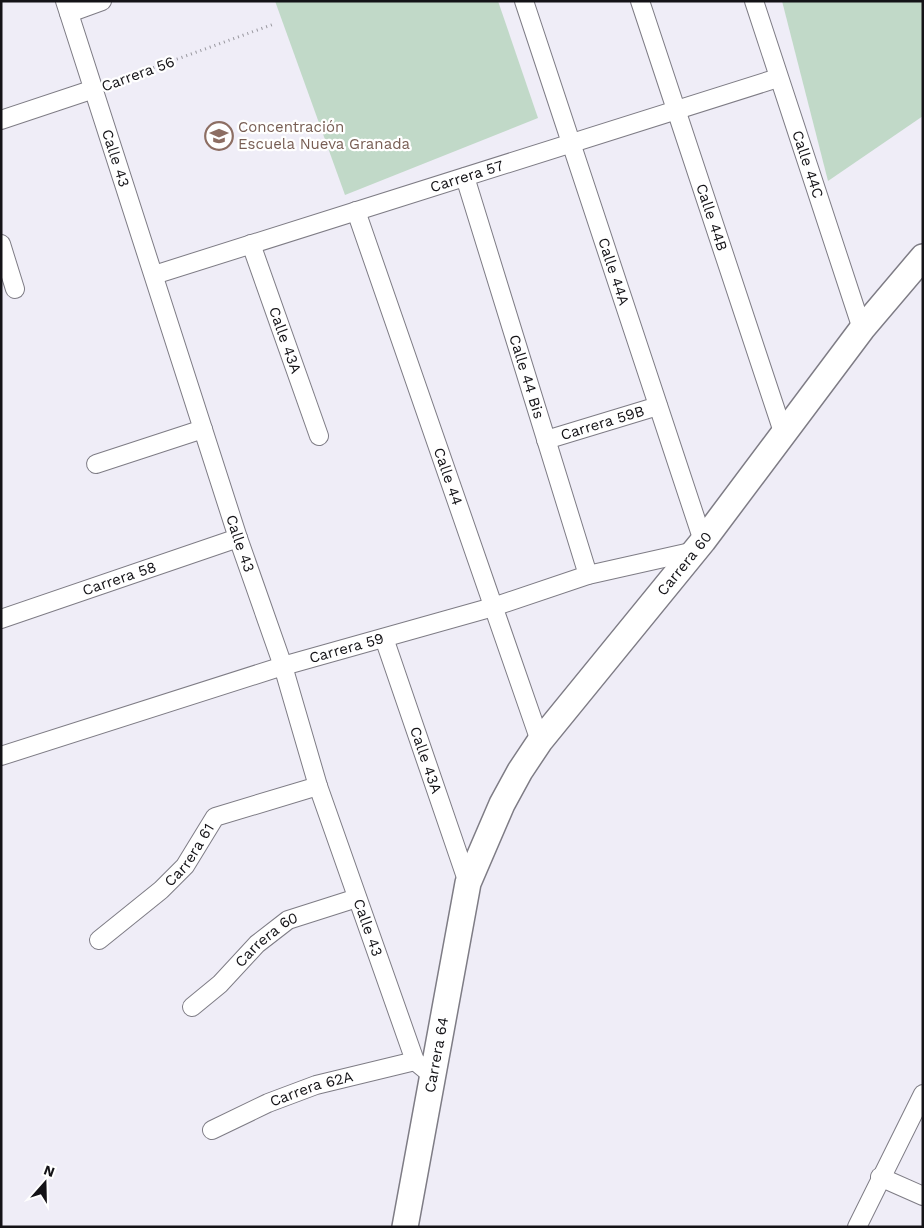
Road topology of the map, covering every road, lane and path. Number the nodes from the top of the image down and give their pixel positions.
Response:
1 (102, 1) edge
2 (524, 1) edge
3 (640, 1) edge
4 (754, 1) edge
5 (67, 7) edge
6 (274, 24) dead end
7 (778, 78) junction
8 (94, 90) junction
9 (676, 110) junction
10 (1, 120) edge
11 (571, 143) junction
12 (465, 177) junction
13 (356, 211) junction
14 (1, 244) edge
15 (251, 244) junction
16 (923, 258) edge
17 (154, 274) junction
18 (15, 289) dead end
19 (862, 330) junction
20 (658, 406) junction
21 (203, 429) junction
22 (783, 432) junction
23 (319, 436) dead end
24 (546, 440) junction
25 (96, 464) dead end
26 (238, 538) junction
27 (699, 546) junction
28 (588, 575) junction
29 (493, 607) junction
30 (1, 619) edge
31 (384, 638) junction
32 (283, 666) junction
33 (540, 741) junction
34 (1, 756) edge
35 (318, 786) junction
36 (468, 883) junction
37 (356, 898) junction
38 (99, 940) dead end
39 (192, 1007) dead end
40 (423, 1068) junction
41 (923, 1094) edge
42 (212, 1130) dead end
43 (880, 1177) junction
44 (923, 1196) edge
45 (405, 1227) edge
46 (857, 1227) edge

1 - 5 street
2 - 11 street, Calle 44A
3 - 9 street, Calle 44B
4 - 7 street, Calle 44C
5 - 8 street, Calle 43
6 - 8 path, Carrera 56
7 - 9 street, Carrera 57
7 - 19 street, Calle 44C
8 - 10 street, Carrera 56
8 - 17 street, Calle 43
9 - 11 street, Carrera 57
9 - 22 street, Calle 44B
11 - 12 street, Carrera 57
11 - 20 street, Calle 44A
12 - 13 street, Carrera 57
12 - 24 street, Calle 44 Bis
13 - 15 street, Carrera 57
13 - 29 street, Calle 44
14 - 18 street
15 - 17 street, Carrera 57
15 - 23 street, Calle 43A
16 - 19 street, Carrera 60
17 - 21 street, Calle 43
19 - 22 street, Carrera 60
20 - 24 street, Carrera 59B
20 - 27 street, Calle 44A
21 - 25 street
21 - 26 street, Calle 43
22 - 27 street, Carrera 60
24 - 28 street, Calle 44 Bis
26 - 30 street, Carrera 58
26 - 32 street, Calle 43
27 - 28 street, Carrera 59
27 - 33 street, Carrera 60
28 - 29 street, Carrera 59
29 - 31 street, Carrera 59
29 - 33 street, Calle 44
31 - 32 street, Carrera 59
31 - 36 street, Calle 43A
32 - 34 street, Carrera 59
32 - 35 street, Calle 43
33 - 36 street, Carrera 60
35 - 37 street, Calle 43
35 - 38 street, Carrera 61
36 - 40 street, Carrera 64
37 - 39 street, Carrera 60
37 - 40 street, Calle 43
40 - 42 street, Carrera 62A
40 - 45 street, Carrera 64
41 - 43 street
43 - 44 street
43 - 46 street

